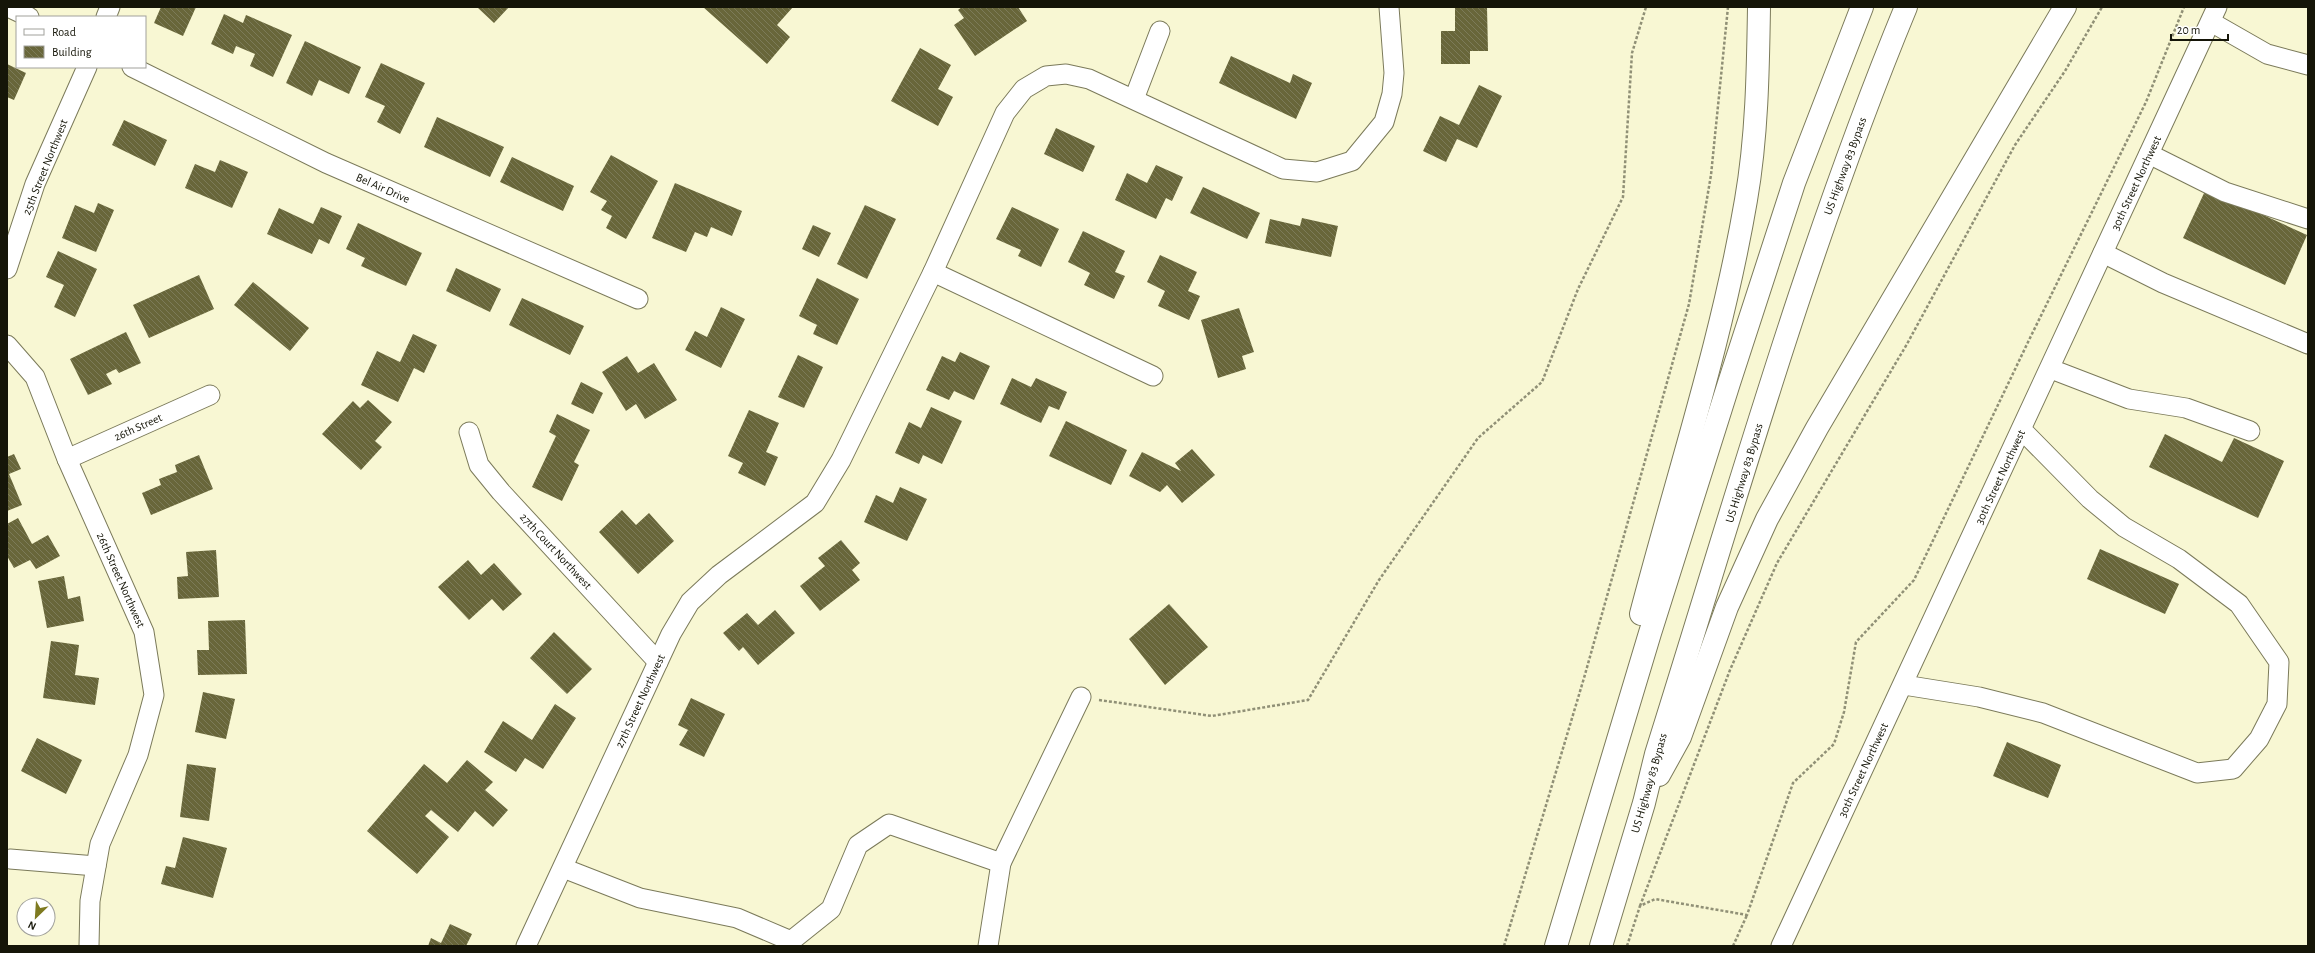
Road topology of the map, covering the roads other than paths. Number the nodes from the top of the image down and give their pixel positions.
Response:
1 (8, 7) edge
2 (1389, 7) edge
3 (1759, 7) edge
4 (1862, 7) edge
5 (1906, 7) edge
6 (2065, 7) edge
7 (2214, 14) edge
8 (27, 16) edge
9 (1160, 31) dead end
10 (2308, 66) edge
11 (87, 68) edge
12 (134, 68) edge
13 (1134, 99) junction
14 (2149, 154) junction
15 (2308, 219) edge
16 (2103, 253) junction
17 (7, 269) edge
18 (933, 272) junction
19 (638, 299) dead end
20 (2308, 344) edge
21 (7, 345) edge
22 (2051, 370) junction
23 (1153, 376) dead end
24 (210, 395) dead end
25 (2022, 430) junction
26 (2250, 431) dead end
27 (469, 432) dead end
28 (67, 459) junction
29 (658, 662) junction
30 (1904, 685) junction
31 (1081, 697) road end
32 (1621, 731) junction
33 (1644, 803) junction
34 (10, 859) dead end
35 (1001, 863) junction
36 (96, 866) junction
37 (563, 868) junction
38 (89, 946) edge
39 (526, 946) edge
40 (988, 946) edge
41 (1556, 946) edge
42 (1601, 946) edge
43 (1781, 946) edge

1 - 8 street
2 - 13 street
3 - 32 highway
4 - 32 highway
5 - 33 highway, US Highway 83 Bypass
6 - 33 highway
7 - 10 street
7 - 14 street, 30th Street Northwest
9 - 13 street
11 - 17 street, 25th Street Northwest
12 - 19 street, Bel Air Drive
13 - 18 street
14 - 15 street
14 - 16 street, 30th Street Northwest
16 - 20 street
16 - 22 street, 30th Street Northwest
18 - 23 street
18 - 29 street, 27th Street Northwest
21 - 28 street, 26th Street Northwest
22 - 25 street, 30th Street Northwest
22 - 26 street
24 - 28 street, 26th Street
25 - 30 street, 30th Street Northwest
25 - 30 street
27 - 29 street, 27th Court Northwest
28 - 36 street, 26th Street Northwest
29 - 37 street, 27th Street Northwest
30 - 43 street, 30th Street Northwest
31 - 35 street
32 - 41 highway
33 - 42 highway, US Highway 83 Bypass
34 - 36 street
35 - 37 street
35 - 40 street
36 - 38 street, 26th Street Northwest
37 - 39 street, 27th Street Northwest

